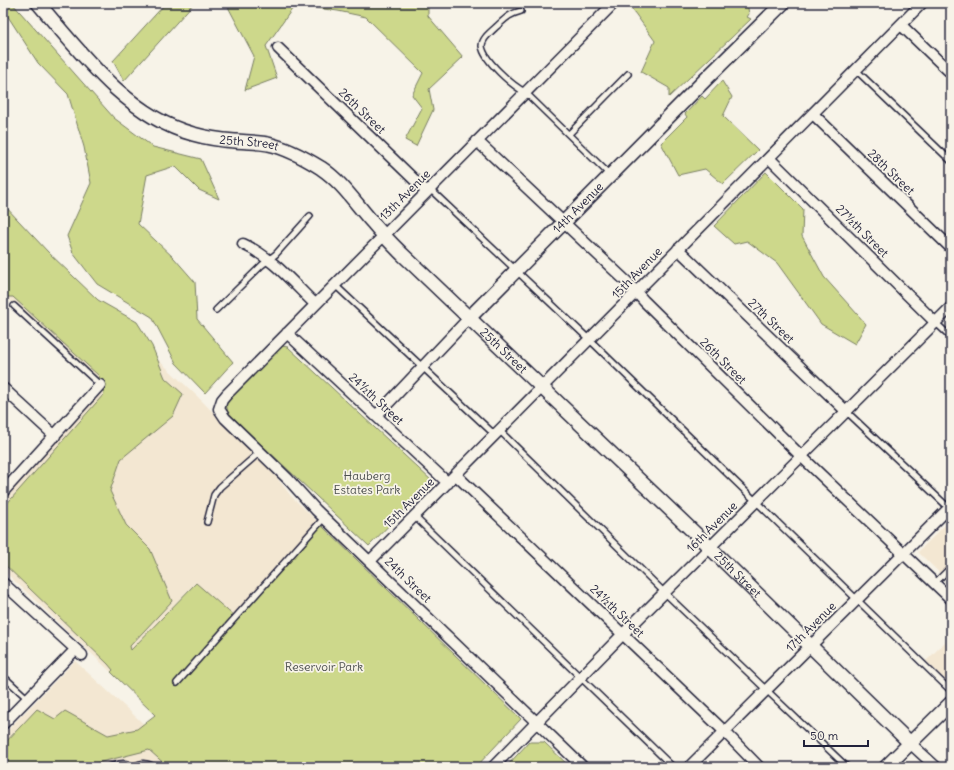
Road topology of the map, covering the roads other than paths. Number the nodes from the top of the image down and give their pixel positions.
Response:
1 (38, 3) edge
2 (614, 3) edge
3 (783, 3) edge
4 (922, 3) edge
5 (521, 11) dead end
6 (901, 25) junction
7 (278, 48) dead end
8 (856, 70) junction
9 (628, 74) dead end
10 (951, 74) edge
11 (525, 92) junction
12 (813, 114) junction
13 (569, 134) junction
14 (477, 141) junction
15 (769, 158) junction
16 (951, 161) edge
17 (610, 175) junction
18 (428, 191) junction
19 (310, 216) dead end
20 (564, 222) junction
21 (384, 235) junction
22 (243, 244) dead end
23 (951, 248) edge
24 (678, 249) junction
25 (269, 260) junction
26 (516, 271) junction
27 (335, 285) junction
28 (636, 292) junction
29 (315, 304) junction
30 (14, 306) dead end
31 (951, 307) edge
32 (216, 310) dead end
33 (469, 318) junction
34 (936, 323) junction
35 (288, 334) junction
36 (951, 337) edge
37 (589, 340) junction
38 (423, 368) junction
39 (100, 386) joint
40 (3, 388) edge
41 (542, 388) junction
42 (219, 409) joint
43 (847, 412) junction
44 (376, 416) junction
45 (497, 433) junction
46 (54, 436) junction
47 (260, 452) junction
48 (801, 456) junction
49 (456, 475) junction
50 (448, 483) junction
51 (4, 490) edge
52 (756, 502) junction
53 (950, 507) edge
54 (415, 516) junction
55 (324, 518) junction
56 (207, 522) dead end
57 (710, 548) junction
58 (904, 553) junction
59 (370, 561) junction
60 (950, 569) edge
61 (3, 582) edge
62 (935, 583) junction
63 (665, 593) junction
64 (857, 599) junction
65 (951, 599) edge
66 (622, 634) junction
67 (811, 646) junction
68 (3, 676) edge
69 (580, 677) junction
70 (177, 683) dead end
71 (766, 690) junction
72 (951, 691) edge
73 (28, 699) junction
74 (951, 703) edge
75 (536, 722) junction
76 (3, 724) edge
77 (724, 732) junction
78 (910, 743) junction
79 (109, 767) edge
80 (133, 767) edge
81 (155, 767) edge
82 (494, 767) edge
83 (583, 767) edge
84 (673, 767) edge
85 (689, 767) edge
86 (759, 767) edge
87 (847, 767) edge
88 (886, 767) edge
89 (936, 767) edge

1 - 21 street, 25th Street
2 - 11 street, 13th Avenue
3 - 17 street, 14th Avenue
4 - 6 street, 15th Avenue
5 - 11 lane
6 - 8 street, 15th Avenue
6 - 10 street
7 - 18 street, 26th Street
8 - 12 street, 15th Avenue
8 - 16 lane
9 - 13 lane
11 - 13 lane
11 - 14 street, 13th Avenue
12 - 15 street, 15th Avenue
12 - 23 street, 28th Street
13 - 17 lane
14 - 18 street, 13th Avenue
14 - 20 street, 26th Street
15 - 24 street, 15th Avenue
15 - 34 street, 27½th Street
17 - 20 street, 14th Avenue
18 - 21 street, 13th Avenue
18 - 26 lane
19 - 25 lane
20 - 26 street, 14th Avenue
20 - 28 street, 26th Street
21 - 27 street, 13th Avenue
21 - 33 street, 25th Street
22 - 25 street
24 - 28 street, 15th Avenue
24 - 43 street, 27th Street
25 - 29 street
25 - 32 lane
26 - 33 street, 14th Avenue
26 - 37 lane
27 - 29 street, 13th Avenue
27 - 38 lane
28 - 37 street, 15th Avenue
28 - 48 street, 26th Street
29 - 35 street, 13th Avenue
30 - 39 lane
31 - 34 street, 16th Avenue
33 - 38 street, 14th Avenue
33 - 41 street, 25th Street
34 - 36 lane
34 - 43 street, 16th Avenue
35 - 42 street, 13th Avenue
35 - 44 street, 24½th Street
37 - 41 street, 15th Avenue
37 - 52 lane
38 - 44 street, 14th Avenue
38 - 45 lane
39 - 46 street
40 - 46 street
41 - 45 street, 15th Avenue
41 - 57 street, 25th Street
42 - 47 street, 24th Street
43 - 48 street, 16th Avenue
43 - 53 lane
44 - 50 street, 24½th Street
45 - 49 street, 15th Avenue
45 - 63 lane
46 - 51 street
47 - 55 street, 24th Street
47 - 56 lane
48 - 52 street, 16th Avenue
48 - 58 street, 26th Street
49 - 50 street, 15th Avenue
49 - 66 street, 24½th Street
50 - 54 street, 15th Avenue
52 - 57 street, 16th Avenue
52 - 64 lane
53 - 58 street, 17th Avenue
54 - 59 street, 15th Avenue
54 - 69 lane
55 - 59 street, 24th Street
55 - 70 lane
57 - 63 street, 16th Avenue
57 - 67 street, 25th Street
58 - 62 street, 26th Street
58 - 64 street, 17th Avenue
59 - 75 street, 24th Street
60 - 62 lane
61 - 73 street
62 - 65 street, 26th Street
63 - 66 street, 16th Avenue
63 - 71 lane
64 - 67 street, 17th Avenue
64 - 72 lane
66 - 69 street, 16th Avenue
66 - 77 street, 24½th Street
67 - 71 street, 17th Avenue
67 - 78 street, 25th Street
68 - 73 lane
69 - 75 street, 16th Avenue
69 - 84 lane
71 - 77 street, 17th Avenue
71 - 87 lane
73 - 76 street
74 - 78 street
75 - 82 street, 16th Avenue
75 - 83 street, 24th Street
77 - 85 street, 17th Avenue
77 - 86 street, 24½th Street
78 - 88 street
78 - 89 street, 25th Street
79 - 80 lane
80 - 81 lane

